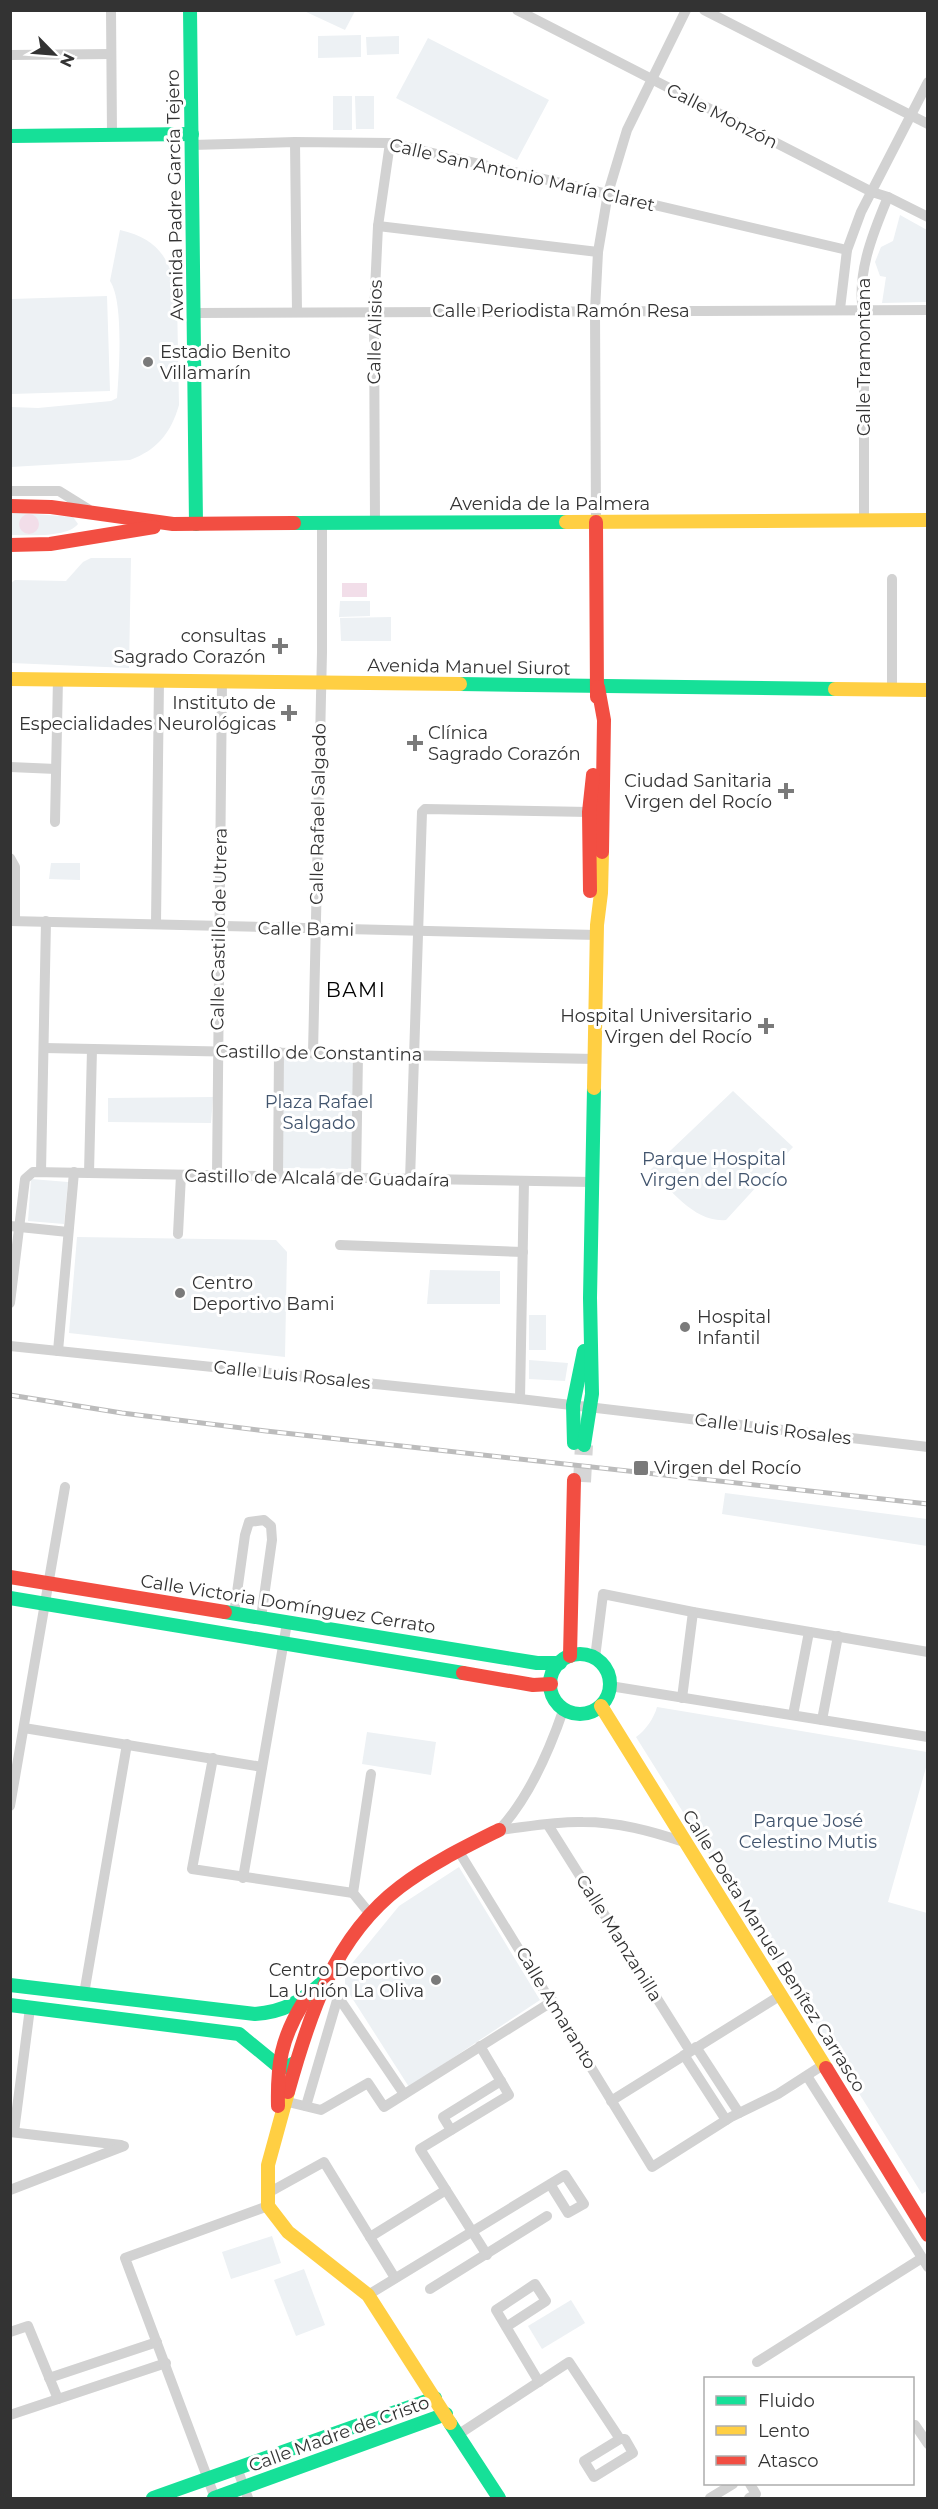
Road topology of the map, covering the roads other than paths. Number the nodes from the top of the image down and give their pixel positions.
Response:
1 (111, 10) edge
2 (190, 10) edge
3 (517, 10) edge
4 (686, 10) edge
5 (704, 10) edge
6 (111, 54) junction
7 (10, 55) edge
8 (650, 80) junction
9 (927, 82) edge
10 (910, 116) junction
11 (927, 124) edge
12 (112, 134) junction
13 (10, 136) edge
14 (192, 140) junction
15 (295, 142) junction
16 (390, 143) junction
17 (872, 192) junction
18 (608, 193) junction
19 (888, 197) junction
20 (927, 217) edge
21 (378, 226) junction
22 (847, 250) junction
23 (598, 252) junction
24 (840, 309) junction
25 (927, 310) edge
26 (595, 311) junction
27 (863, 311) junction
28 (297, 312) junction
29 (374, 312) junction
30 (194, 313) junction
31 (10, 491) edge
32 (10, 506) edge
33 (93, 512) junction
34 (927, 520) edge
35 (864, 521) junction
36 (596, 522) junction
37 (322, 523) junction
38 (375, 523) junction
39 (173, 524) junction
40 (196, 524) junction
41 (10, 545) edge
42 (892, 579) dead end
43 (10, 679) edge
44 (58, 679) junction
45 (159, 681) junction
46 (222, 681) junction
47 (321, 682) junction
48 (598, 687) junction
49 (892, 690) junction
50 (927, 690) edge
51 (10, 767) edge
52 (56, 769) junction
53 (589, 812) junction
54 (55, 822) dead end
55 (10, 858) edge
56 (13, 921) edge
57 (46, 921) junction
58 (156, 924) junction
59 (220, 927) junction
60 (418, 929) junction
61 (315, 930) junction
62 (597, 930) junction
63 (44, 1048) junction
64 (92, 1049) junction
65 (218, 1051) junction
66 (279, 1052) junction
67 (313, 1053) junction
68 (358, 1054) junction
69 (414, 1055) junction
70 (594, 1059) junction
71 (41, 1172) junction
72 (74, 1172) junction
73 (89, 1173) junction
74 (181, 1175) junction
75 (217, 1176) junction
76 (278, 1177) junction
77 (356, 1179) junction
78 (410, 1180) junction
79 (524, 1181) junction
80 (592, 1182) junction
81 (15, 1226) edge
82 (68, 1232) junction
83 (178, 1234) dead end
84 (340, 1245) dead end
85 (523, 1252) junction
86 (10, 1303) edge
87 (10, 1346) edge
88 (58, 1351) junction
89 (520, 1399) junction
90 (583, 1406) junction
91 (579, 1444) tunnel mouth
92 (927, 1447) edge
93 (578, 1481) tunnel mouth
94 (65, 1488) dead end
95 (10, 1577) edge
96 (49, 1584) junction
97 (10, 1598) edge
98 (45, 1604) junction
99 (693, 1612) junction
100 (234, 1614) junction
101 (261, 1618) junction
102 (287, 1623) junction
103 (809, 1632) junction
104 (838, 1636) junction
105 (284, 1644) junction
106 (927, 1652) edge
107 (570, 1657) junction
108 (595, 1658) junction
109 (551, 1684) junction
110 (610, 1686) junction
111 (682, 1698) junction
112 (601, 1706) junction
113 (564, 1708) junction
114 (794, 1715) junction
115 (822, 1720) junction
116 (24, 1728) junction
117 (927, 1737) edge
118 (127, 1744) junction
119 (213, 1758) junction
120 (262, 1767) junction
121 (371, 1774) dead end
122 (10, 1806) edge
123 (548, 1825) junction
124 (499, 1830) junction
125 (684, 1842) junction
126 (458, 1850) junction
127 (243, 1878) junction
128 (353, 1893) junction
129 (370, 1914) junction
130 (326, 1979) junction
131 (10, 1985) edge
132 (64, 1992) junction
133 (88, 1995) junction
134 (780, 1995) junction
135 (306, 1997) junction
136 (338, 1997) junction
137 (553, 2001) junction
138 (10, 2005) edge
139 (30, 2008) junction
140 (67, 2013) junction
141 (84, 2014) junction
142 (270, 2015) junction
143 (291, 2022) junction
144 (304, 2033) junction
145 (480, 2046) junction
146 (690, 2051) junction
147 (296, 2062) junction
148 (824, 2065) junction
149 (278, 2066) junction
150 (807, 2076) junction
151 (501, 2081) junction
152 (404, 2094) junction
153 (284, 2101) junction
154 (611, 2102) junction
155 (306, 2106) junction
156 (739, 2113) junction
157 (279, 2120) junction
158 (726, 2121) junction
159 (451, 2130) junction
160 (12, 2132) edge
161 (550, 2184) dead end
162 (10, 2190) edge
163 (446, 2190) junction
164 (268, 2199) junction
165 (547, 2216) dead end
166 (923, 2218) edge
167 (472, 2232) junction
168 (927, 2235) edge
169 (370, 2237) junction
170 (487, 2255) junction
171 (924, 2257) edge
172 (396, 2278) junction
173 (430, 2289) dead end
174 (368, 2295) junction
175 (506, 2326) junction
176 (10, 2332) edge
177 (157, 2342) junction
178 (757, 2362) dead end
179 (166, 2363) junction
180 (49, 2378) junction
181 (539, 2382) junction
182 (435, 2398) junction
183 (58, 2399) junction
184 (446, 2414) junction
185 (10, 2415) edge
186 (915, 2425) dead end
187 (459, 2434) junction
188 (620, 2439) dead end
189 (927, 2444) edge
190 (237, 2468) junction
191 (207, 2478) junction
192 (731, 2485) edge
193 (751, 2485) edge
194 (246, 2493) edge
195 (214, 2498) edge
196 (153, 2499) edge
197 (499, 2499) edge
198 (710, 2499) edge
199 (749, 2499) edge

1 - 6 street
2 - 14 street, Avenida Padre García Tejero
3 - 8 street, Calle Monzón
4 - 8 street
5 - 10 street
6 - 7 street
6 - 12 street
8 - 17 street, Calle Monzón
8 - 18 street
9 - 10 street, Calle Tramontana
10 - 11 street
10 - 17 street, Calle Tramontana
12 - 13 street
12 - 14 street
14 - 15 street, Calle San Antonio María Claret
14 - 30 street, Avenida Padre García Tejero
15 - 16 street, Calle San Antonio María Claret
15 - 28 street
16 - 18 street, Calle San Antonio María Claret
16 - 21 street, Calle Alisios
17 - 19 street, Calle Monzón
17 - 22 street, Calle Tramontana
18 - 22 street, Calle San Antonio María Claret
18 - 23 street
19 - 20 street, Calle Monzón
19 - 27 street, Calle Tramontana
21 - 23 street
21 - 29 street, Calle Alisios
22 - 24 street, Calle Tramontana
23 - 26 street
24 - 26 street, Calle Periodista Ramón Resa
24 - 27 street, Calle Periodista Ramón Resa
25 - 27 street, Calle Periodista Ramón Resa
26 - 29 street, Calle Periodista Ramón Resa
26 - 36 street
27 - 35 street, Calle Tramontana
28 - 29 street, Calle Periodista Ramón Resa
28 - 30 street, Calle Periodista Ramón Resa
29 - 38 street, Calle Alisios
30 - 40 street, Avenida Padre García Tejero
31 - 33 street
32 - 33 street
33 - 39 street
34 - 35 street, Avenida de la Palmera
35 - 36 street, Avenida de la Palmera
36 - 38 street, Avenida de la Palmera
36 - 48 street
37 - 38 street, Avenida de la Palmera
37 - 40 street, Avenida de la Palmera
37 - 47 street, Calle Rafael Salgado
39 - 40 street, Avenida de la Palmera
39 - 41 street
42 - 49 street
43 - 44 street, Avenida Manuel Siurot
44 - 45 street, Avenida Manuel Siurot
44 - 52 street
45 - 46 street, Avenida Manuel Siurot
45 - 58 street
46 - 47 street, Avenida Manuel Siurot
46 - 59 street, Calle Castillo de Utrera
47 - 48 street, Avenida Manuel Siurot
47 - 61 street, Calle Rafael Salgado
48 - 49 street, Avenida Manuel Siurot
48 - 53 street
48 - 62 street
49 - 50 street, Avenida Manuel Siurot
51 - 52 street
52 - 54 street
53 - 60 street
53 - 62 street
55 - 56 street
56 - 57 street, Calle Bami
57 - 58 street, Calle Bami
57 - 63 street
58 - 59 street, Calle Bami
59 - 61 street, Calle Bami
59 - 65 street, Calle Castillo de Utrera
60 - 61 street, Calle Bami
60 - 62 street, Calle Bami
60 - 69 street
61 - 67 street, Calle Rafael Salgado
62 - 70 street
63 - 64 street, Castillo de Constantina
63 - 71 street
64 - 65 street, Castillo de Constantina
64 - 73 street
65 - 66 street, Castillo de Constantina
65 - 75 street, Calle Castillo de Utrera
66 - 67 street, Castillo de Constantina
66 - 76 street
67 - 68 street, Castillo de Constantina
68 - 69 street, Castillo de Constantina
68 - 77 street
69 - 70 street, Castillo de Constantina
69 - 78 street
70 - 80 street
71 - 72 street, Castillo de Alcalá de Guadaíra
71 - 81 street
72 - 73 street, Castillo de Alcalá de Guadaíra
72 - 82 street
73 - 74 street, Castillo de Alcalá de Guadaíra
74 - 75 street, Castillo de Alcalá de Guadaíra
74 - 83 street
75 - 76 street, Castillo de Alcalá de Guadaíra
76 - 77 street, Castillo de Alcalá de Guadaíra
77 - 78 street, Castillo de Alcalá de Guadaíra
78 - 79 street, Castillo de Alcalá de Guadaíra
79 - 80 street, Castillo de Alcalá de Guadaíra
79 - 85 street
80 - 90 street
81 - 82 street
81 - 86 street
82 - 88 street
84 - 85 street
85 - 89 street
87 - 88 street, Calle Luis Rosales
88 - 89 street, Calle Luis Rosales
89 - 90 street, Calle Luis Rosales
90 - 91 street
90 - 92 street, Calle Luis Rosales
93 - 107 street
94 - 96 street
95 - 96 street, Calle Victoria Domínguez Cerrato
96 - 98 street
96 - 100 street, Calle Victoria Domínguez Cerrato
97 - 98 street
98 - 105 street
98 - 116 street
99 - 103 street
99 - 108 street
99 - 111 street
100 - 101 street, Calle Victoria Domínguez Cerrato
100 - 101 street
101 - 102 street, Calle Victoria Domínguez Cerrato
102 - 105 street
102 - 107 street, Calle Victoria Domínguez Cerrato
103 - 104 street
103 - 114 street
104 - 106 street
104 - 115 street
105 - 109 street
105 - 120 street
107 - 108 street
107 - 109 street
108 - 110 street
109 - 113 street
110 - 111 street
110 - 112 street
111 - 114 street
112 - 113 street
112 - 125 street, Calle Poeta Manuel Benítez Carrasco
113 - 124 street
114 - 115 street
115 - 117 street
116 - 118 street
116 - 122 street
118 - 119 street
118 - 133 street
119 - 120 street
119 - 127 street
120 - 127 street
121 - 128 street
123 - 124 street
123 - 125 street
123 - 146 street, Calle Manzanilla
124 - 126 street
125 - 134 street, Calle Poeta Manuel Benítez Carrasco
126 - 129 street
126 - 137 street, Calle Amaranto
127 - 128 street
128 - 129 street
129 - 130 street
130 - 135 street
130 - 136 street
130 - 144 street
131 - 132 street
132 - 133 street
132 - 140 street
133 - 141 street
133 - 142 street
134 - 146 street
134 - 148 street, Calle Poeta Manuel Benítez Carrasco
135 - 142 street
135 - 143 street
136 - 152 street
136 - 155 street
137 - 145 street
137 - 154 street, Calle Amaranto
138 - 139 street
139 - 140 street
139 - 160 street
140 - 141 street
141 - 149 street
142 - 143 street
143 - 144 street
143 - 149 street
144 - 147 street
145 - 151 street
145 - 152 street
146 - 154 street
146 - 156 street, Calle Manzanilla
146 - 158 street, Calle Manzanilla
147 - 149 street
147 - 153 street
148 - 150 street
148 - 166 street, Calle Poeta Manuel Benítez Carrasco
149 - 157 street
150 - 156 street
150 - 171 street
151 - 159 street
151 - 159 street
152 - 155 street
153 - 155 street
153 - 157 street
154 - 158 street, Calle Amaranto
156 - 158 street
157 - 164 street
159 - 163 street
160 - 162 street
161 - 167 street
163 - 167 street
163 - 169 street
164 - 169 street
164 - 174 street
164 - 177 street
165 - 170 street
166 - 168 street, Calle Poeta Manuel Benítez Carrasco
167 - 170 street
167 - 172 street
169 - 172 street
170 - 173 street
171 - 178 street
172 - 174 street
174 - 182 street
175 - 175 street
175 - 181 street
176 - 180 street
177 - 179 street
177 - 180 street
179 - 183 street
179 - 191 street
180 - 183 street
181 - 187 street
181 - 188 street
182 - 184 street
182 - 190 street, Calle Madre de Cristo
183 - 185 street
184 - 187 street
184 - 194 street, Calle Madre de Cristo
186 - 189 street
187 - 197 street
190 - 191 street, Calle Madre de Cristo
190 - 194 street
191 - 195 street
191 - 196 street, Calle Madre de Cristo
192 - 198 street
193 - 199 street
194 - 195 street, Calle Madre de Cristo

